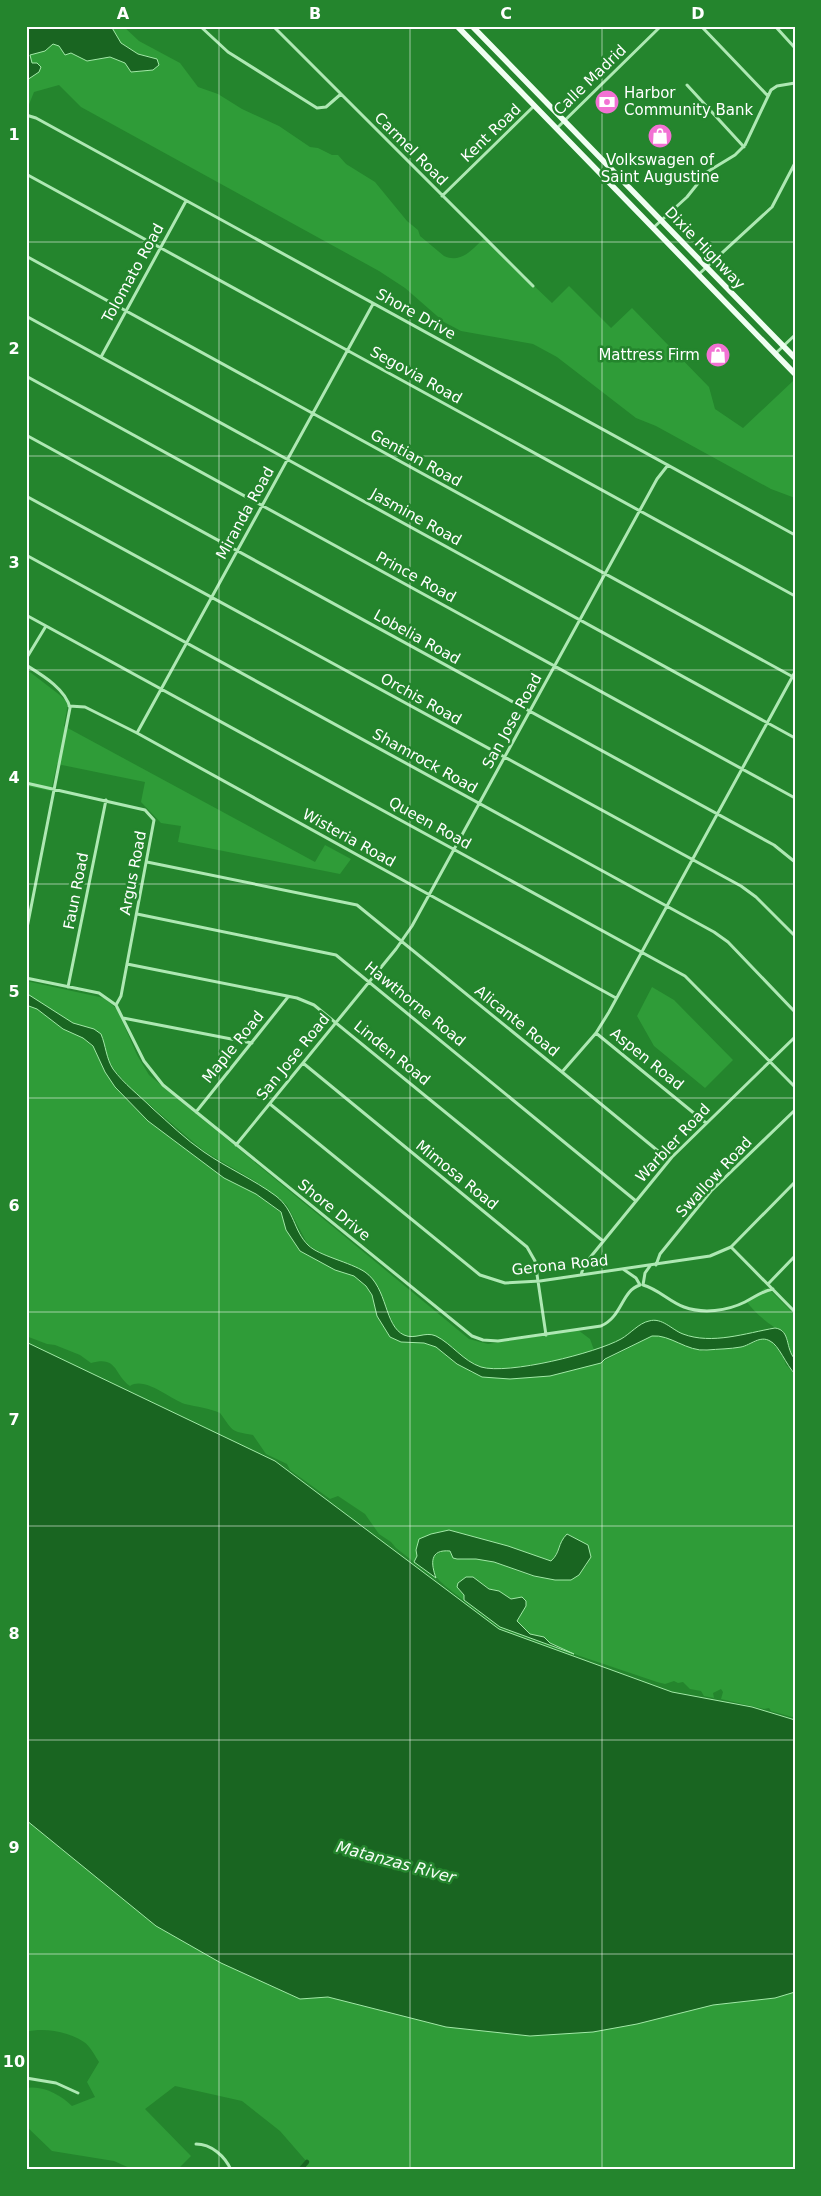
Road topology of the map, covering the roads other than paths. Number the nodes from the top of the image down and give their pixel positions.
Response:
1 (200, 26) edge
2 (273, 26) edge
3 (456, 26) edge
4 (472, 26) edge
5 (661, 26) edge
6 (701, 26) edge
7 (775, 26) edge
8 (462, 29) edge
9 (795, 48) edge
10 (795, 83) edge
11 (687, 85) dead end
12 (341, 94) junction
13 (767, 95) junction
14 (534, 106) junction
15 (26, 115) edge
16 (564, 121) junction
17 (556, 129) junction
18 (744, 147) junction
19 (795, 163) edge
20 (26, 174) edge
21 (442, 196) junction
22 (186, 201) junction
23 (661, 221) junction
24 (653, 228) junction
25 (160, 247) junction
26 (26, 256) edge
27 (706, 268) junction
28 (698, 274) junction
29 (533, 286) dead end
30 (374, 304) junction
31 (126, 311) junction
32 (26, 316) edge
33 (794, 334) edge
34 (783, 346) junction
35 (348, 351) junction
36 (775, 354) junction
37 (101, 357) junction
38 (795, 358) edge
39 (795, 374) edge
40 (26, 376) edge
41 (313, 414) junction
42 (26, 435) edge
43 (287, 460) junction
44 (668, 465) junction
45 (26, 496) edge
46 (262, 506) junction
47 (640, 511) junction
48 (795, 535) edge
49 (237, 551) junction
50 (26, 554) edge
51 (605, 574) junction
52 (795, 596) edge
53 (212, 597) junction
54 (26, 614) edge
55 (580, 620) junction
56 (46, 626) junction
57 (187, 643) junction
58 (26, 660) edge
59 (26, 665) edge
60 (555, 666) junction
61 (795, 672) edge
62 (793, 678) edge
63 (162, 688) junction
64 (69, 706) junction
65 (530, 712) junction
66 (767, 723) junction
67 (137, 733) junction
68 (795, 738) edge
69 (505, 758) junction
70 (742, 769) junction
71 (26, 783) edge
72 (54, 790) junction
73 (795, 798) edge
74 (106, 800) junction
75 (480, 804) junction
76 (717, 814) junction
77 (455, 849) junction
78 (692, 860) junction
79 (147, 862) junction
80 (795, 862) edge
81 (429, 895) junction
82 (666, 906) junction
83 (137, 914) junction
84 (26, 934) edge
85 (795, 936) edge
86 (402, 941) junction
87 (641, 952) junction
88 (127, 964) junction
89 (26, 978) edge
90 (369, 982) junction
91 (68, 986) junction
92 (288, 997) junction
93 (616, 998) junction
94 (116, 1005) junction
95 (795, 1012) edge
96 (122, 1018) junction
97 (336, 1022) junction
98 (596, 1033) junction
99 (795, 1037) edge
100 (252, 1043) junction
101 (770, 1061) junction
102 (303, 1063) junction
103 (562, 1072) junction
104 (795, 1087) edge
105 (270, 1104) junction
106 (795, 1110) edge
107 (196, 1112) junction
108 (706, 1123) junction
109 (236, 1145) junction
110 (669, 1160) junction
111 (795, 1182) edge
112 (636, 1200) junction
113 (603, 1241) junction
114 (731, 1247) junction
115 (795, 1256) edge
116 (651, 1265) junction
117 (656, 1265) junction
118 (623, 1269) junction
119 (581, 1275) junction
120 (538, 1281) junction
121 (768, 1284) junction
122 (773, 1289) junction
123 (795, 1312) edge
124 (546, 1335) junction
125 (26, 2078) edge
126 (78, 2093) dead end
127 (196, 2144) dead end
128 (231, 2170) edge

1 - 12 street
2 - 12 street, Carmel Road
3 - 8 main road
4 - 16 main road, Dixie Highway
5 - 16 street, Calle Madrid
6 - 13 street
7 - 9 street
8 - 14 main road
10 - 13 street
11 - 18 street
12 - 21 street, Carmel Road
13 - 18 street
14 - 17 main road
14 - 21 street, Kent Road
15 - 22 street, Shore Drive
16 - 17 street, Calle Madrid
16 - 23 main road, Dixie Highway
17 - 24 main road
18 - 23 street
19 - 27 street
20 - 25 street, Segovia Road
21 - 29 street, Carmel Road
22 - 25 street, Tolomato Road
22 - 30 street, Shore Drive
23 - 24 street
23 - 27 main road, Dixie Highway
24 - 28 main road
25 - 31 street, Tolomato Road
25 - 35 street, Segovia Road
26 - 31 street, Gentian Road
27 - 28 street
27 - 34 main road, Dixie Highway
28 - 36 main road
30 - 35 street, Miranda Road
30 - 44 street, Shore Drive
31 - 37 street, Tolomato Road
31 - 41 street, Gentian Road
32 - 37 street, Jasmine Road
33 - 34 street
34 - 36 street
34 - 38 main road, Dixie Highway
35 - 41 street, Miranda Road
35 - 47 street, Segovia Road
36 - 39 main road
37 - 43 street, Jasmine Road
40 - 46 street, Prince Road
41 - 43 street, Miranda Road
41 - 51 street, Gentian Road
42 - 49 street, Lobelia Road
43 - 46 street, Miranda Road
43 - 55 street, Jasmine Road
44 - 47 street, San Jose Road
44 - 48 street, Shore Drive
45 - 53 street, Orchis Road
46 - 49 street, Miranda Road
46 - 60 street, Prince Road
47 - 51 street, San Jose Road
47 - 52 street, Segovia Road
49 - 53 street, Miranda Road
49 - 65 street, Lobelia Road
50 - 57 street, Shamrock Road
51 - 55 street, San Jose Road
51 - 62 street, Gentian Road
53 - 57 street, Miranda Road
53 - 69 street, Orchis Road
54 - 56 street, Queen Road
55 - 60 street, San Jose Road
55 - 66 street, Jasmine Road
56 - 58 street
56 - 63 street, Queen Road
57 - 63 street, Miranda Road
57 - 75 street, Shamrock Road
59 - 64 street
60 - 65 street, San Jose Road
60 - 70 street, Prince Road
61 - 62 street, Alicante Road
62 - 66 street, Alicante Road
63 - 67 street, Miranda Road
63 - 77 street, Queen Road
64 - 67 street, Wisteria Road
64 - 72 street
65 - 69 street, San Jose Road
65 - 76 street, Lobelia Road
66 - 68 street, Jasmine Road
66 - 70 street, Alicante Road
67 - 81 street, Wisteria Road
69 - 75 street, San Jose Road
69 - 78 street, Orchis Road
70 - 73 street, Prince Road
70 - 76 street, Alicante Road
71 - 72 street
72 - 74 street, Argus Road
72 - 84 street
74 - 79 street, Argus Road
74 - 91 street, Faun Road
75 - 77 street, San Jose Road
75 - 82 street, Shamrock Road
76 - 78 street, Alicante Road
76 - 80 street, Lobelia Road
77 - 81 street, San Jose Road
77 - 87 street, Queen Road
78 - 82 street, Alicante Road
78 - 85 street, Orchis Road
79 - 83 street, Argus Road
79 - 86 street, Alicante Road
81 - 86 street, San Jose Road
81 - 93 street, Wisteria Road
82 - 87 street, Alicante Road
82 - 95 street, Shamrock Road
83 - 88 street, Argus Road
83 - 90 street, Hawthorne Road
86 - 90 street, San Jose Road
86 - 103 street, Alicante Road
87 - 93 street, Alicante Road
87 - 101 street, Queen Road
88 - 92 street, Linden Road
88 - 94 street, Argus Road
89 - 91 street
90 - 97 street, San Jose Road
90 - 112 street, Hawthorne Road
91 - 94 street
92 - 97 street, Linden Road
92 - 100 street, Maple Road
93 - 98 street, Alicante Road
94 - 96 street, Shore Drive
96 - 100 street
96 - 107 street, Shore Drive
97 - 102 street, San Jose Road
97 - 113 street, Linden Road
98 - 103 street, Alicante Road
98 - 108 street, Aspen Road
99 - 101 street, Warbler Road
100 - 107 street, Maple Road
101 - 104 street, Queen Road
101 - 108 street, Warbler Road
102 - 105 street, San Jose Road
102 - 120 street, Mimosa Road
103 - 110 street
105 - 109 street, San Jose Road
105 - 120 street, Gerona Road
106 - 117 street, Swallow Road
107 - 109 street, Shore Drive
108 - 110 street, Warbler Road
109 - 124 street, Shore Drive
110 - 112 street, Warbler Road
111 - 114 street, Gerona Road
112 - 113 street, Warbler Road
113 - 119 street, Warbler Road
114 - 117 street, Gerona Road
114 - 121 street
115 - 121 street
116 - 117 street, Gerona Road
116 - 118 street, Gerona Road
116 - 122 street
118 - 119 street, Gerona Road
118 - 124 street, Shore Drive
119 - 120 street, Gerona Road
120 - 124 street, Mimosa Road
121 - 122 street
122 - 123 street
125 - 126 street
127 - 128 street

